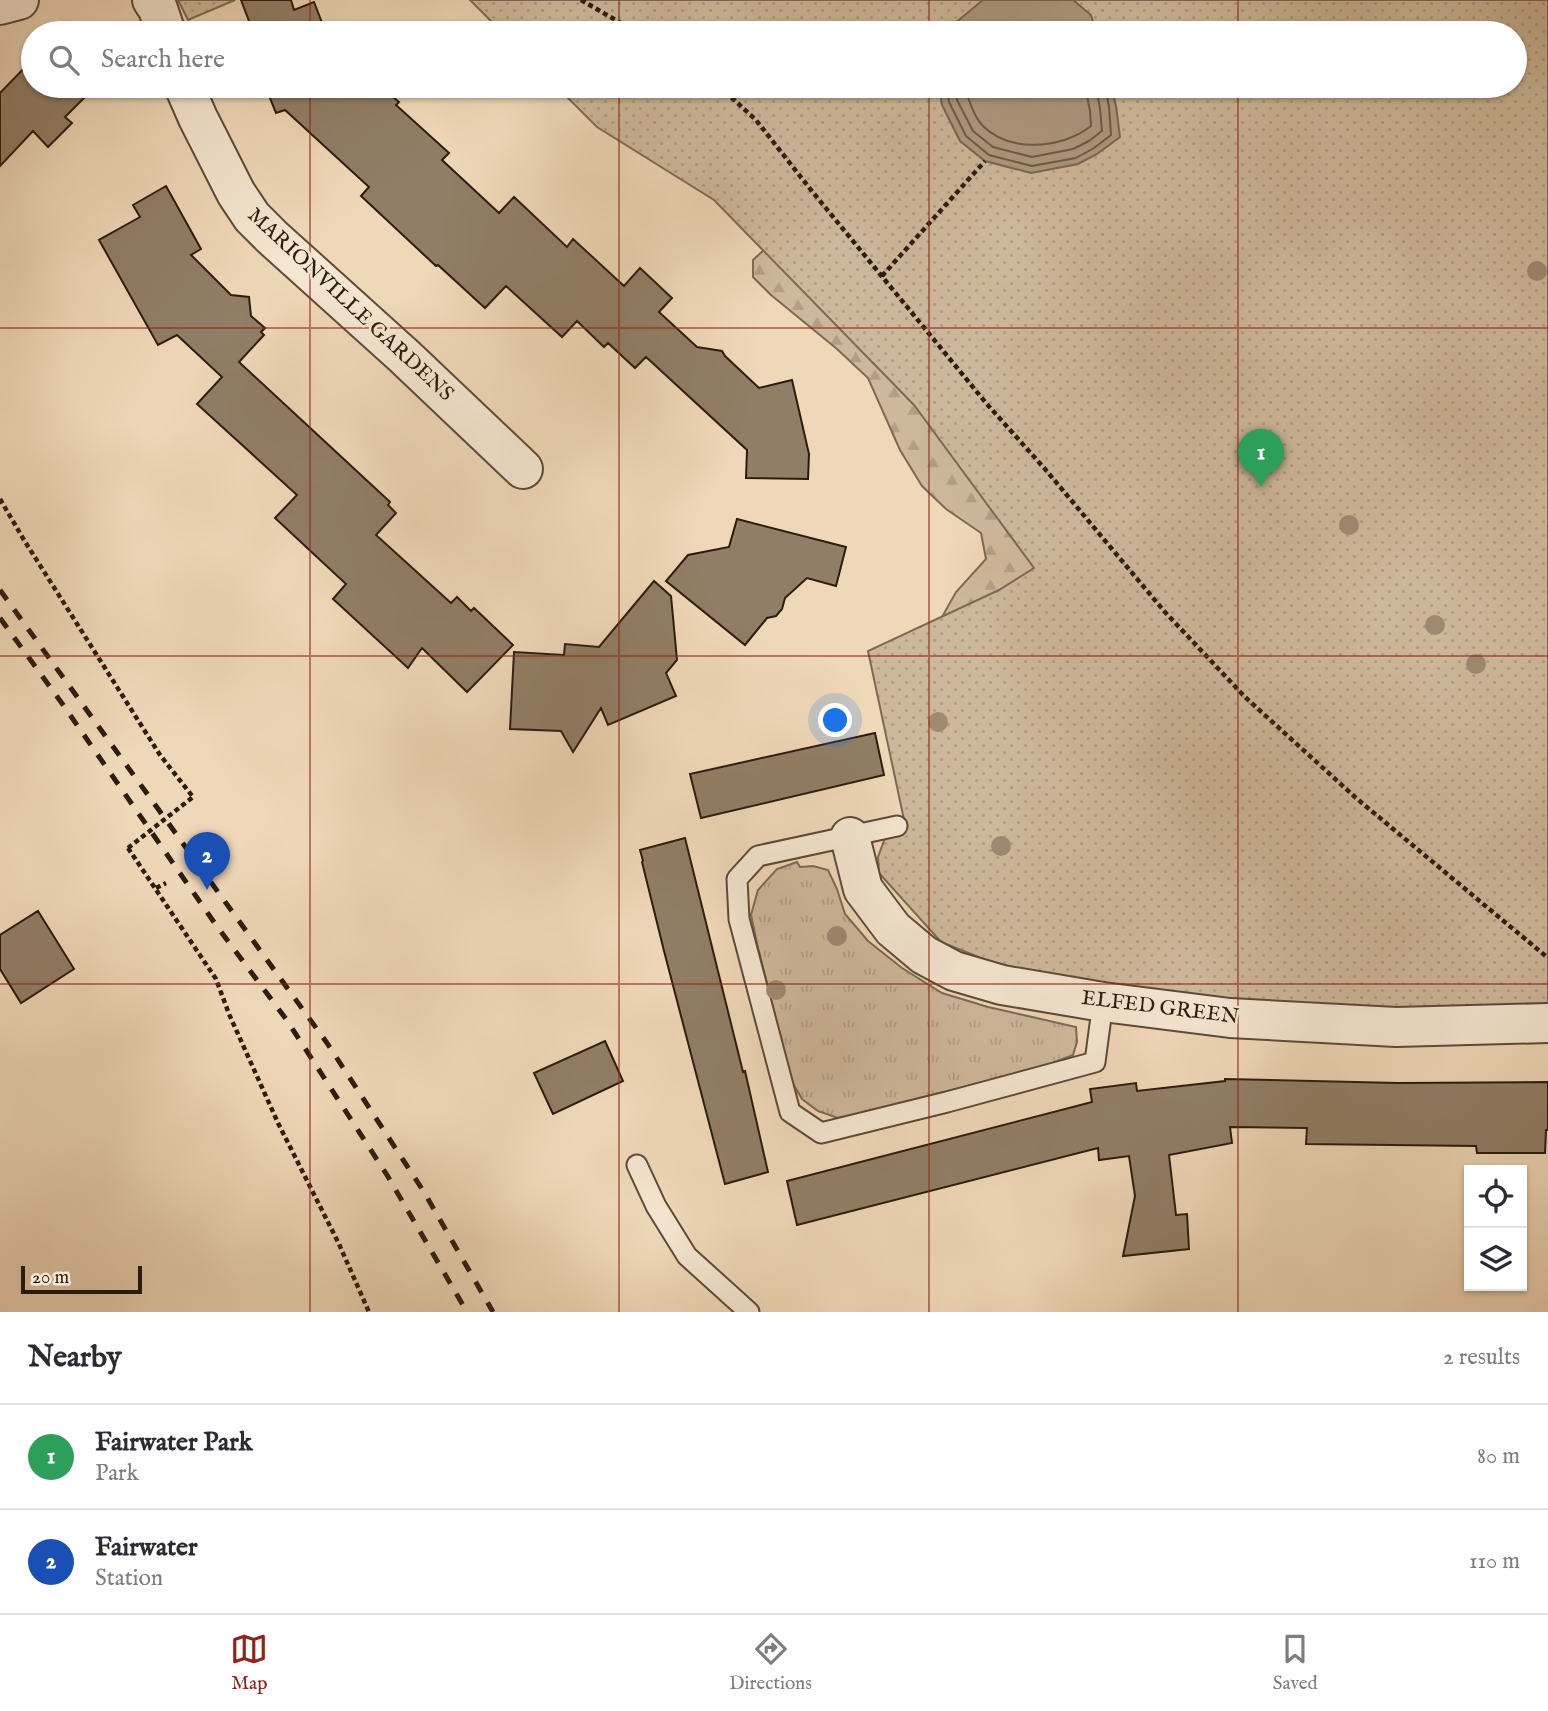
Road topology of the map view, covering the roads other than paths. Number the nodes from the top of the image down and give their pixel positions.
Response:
1 (19, 0) edge
2 (152, 0) edge
3 (0, 5) edge
4 (162, 21) edge
5 (189, 98) edge
6 (523, 469) dead end
7 (897, 826) dead end
8 (850, 837) junction
9 (1103, 1002) junction
10 (1548, 1023) edge
11 (637, 1165) dead end
12 (749, 1312) edge

1 - 3 street
2 - 4 street
5 - 6 street, MARIONVILLE GARDENS
7 - 8 lane
8 - 9 street, ELFED GREEN
8 - 9 lane
9 - 10 street, ELFED GREEN
11 - 12 lane

